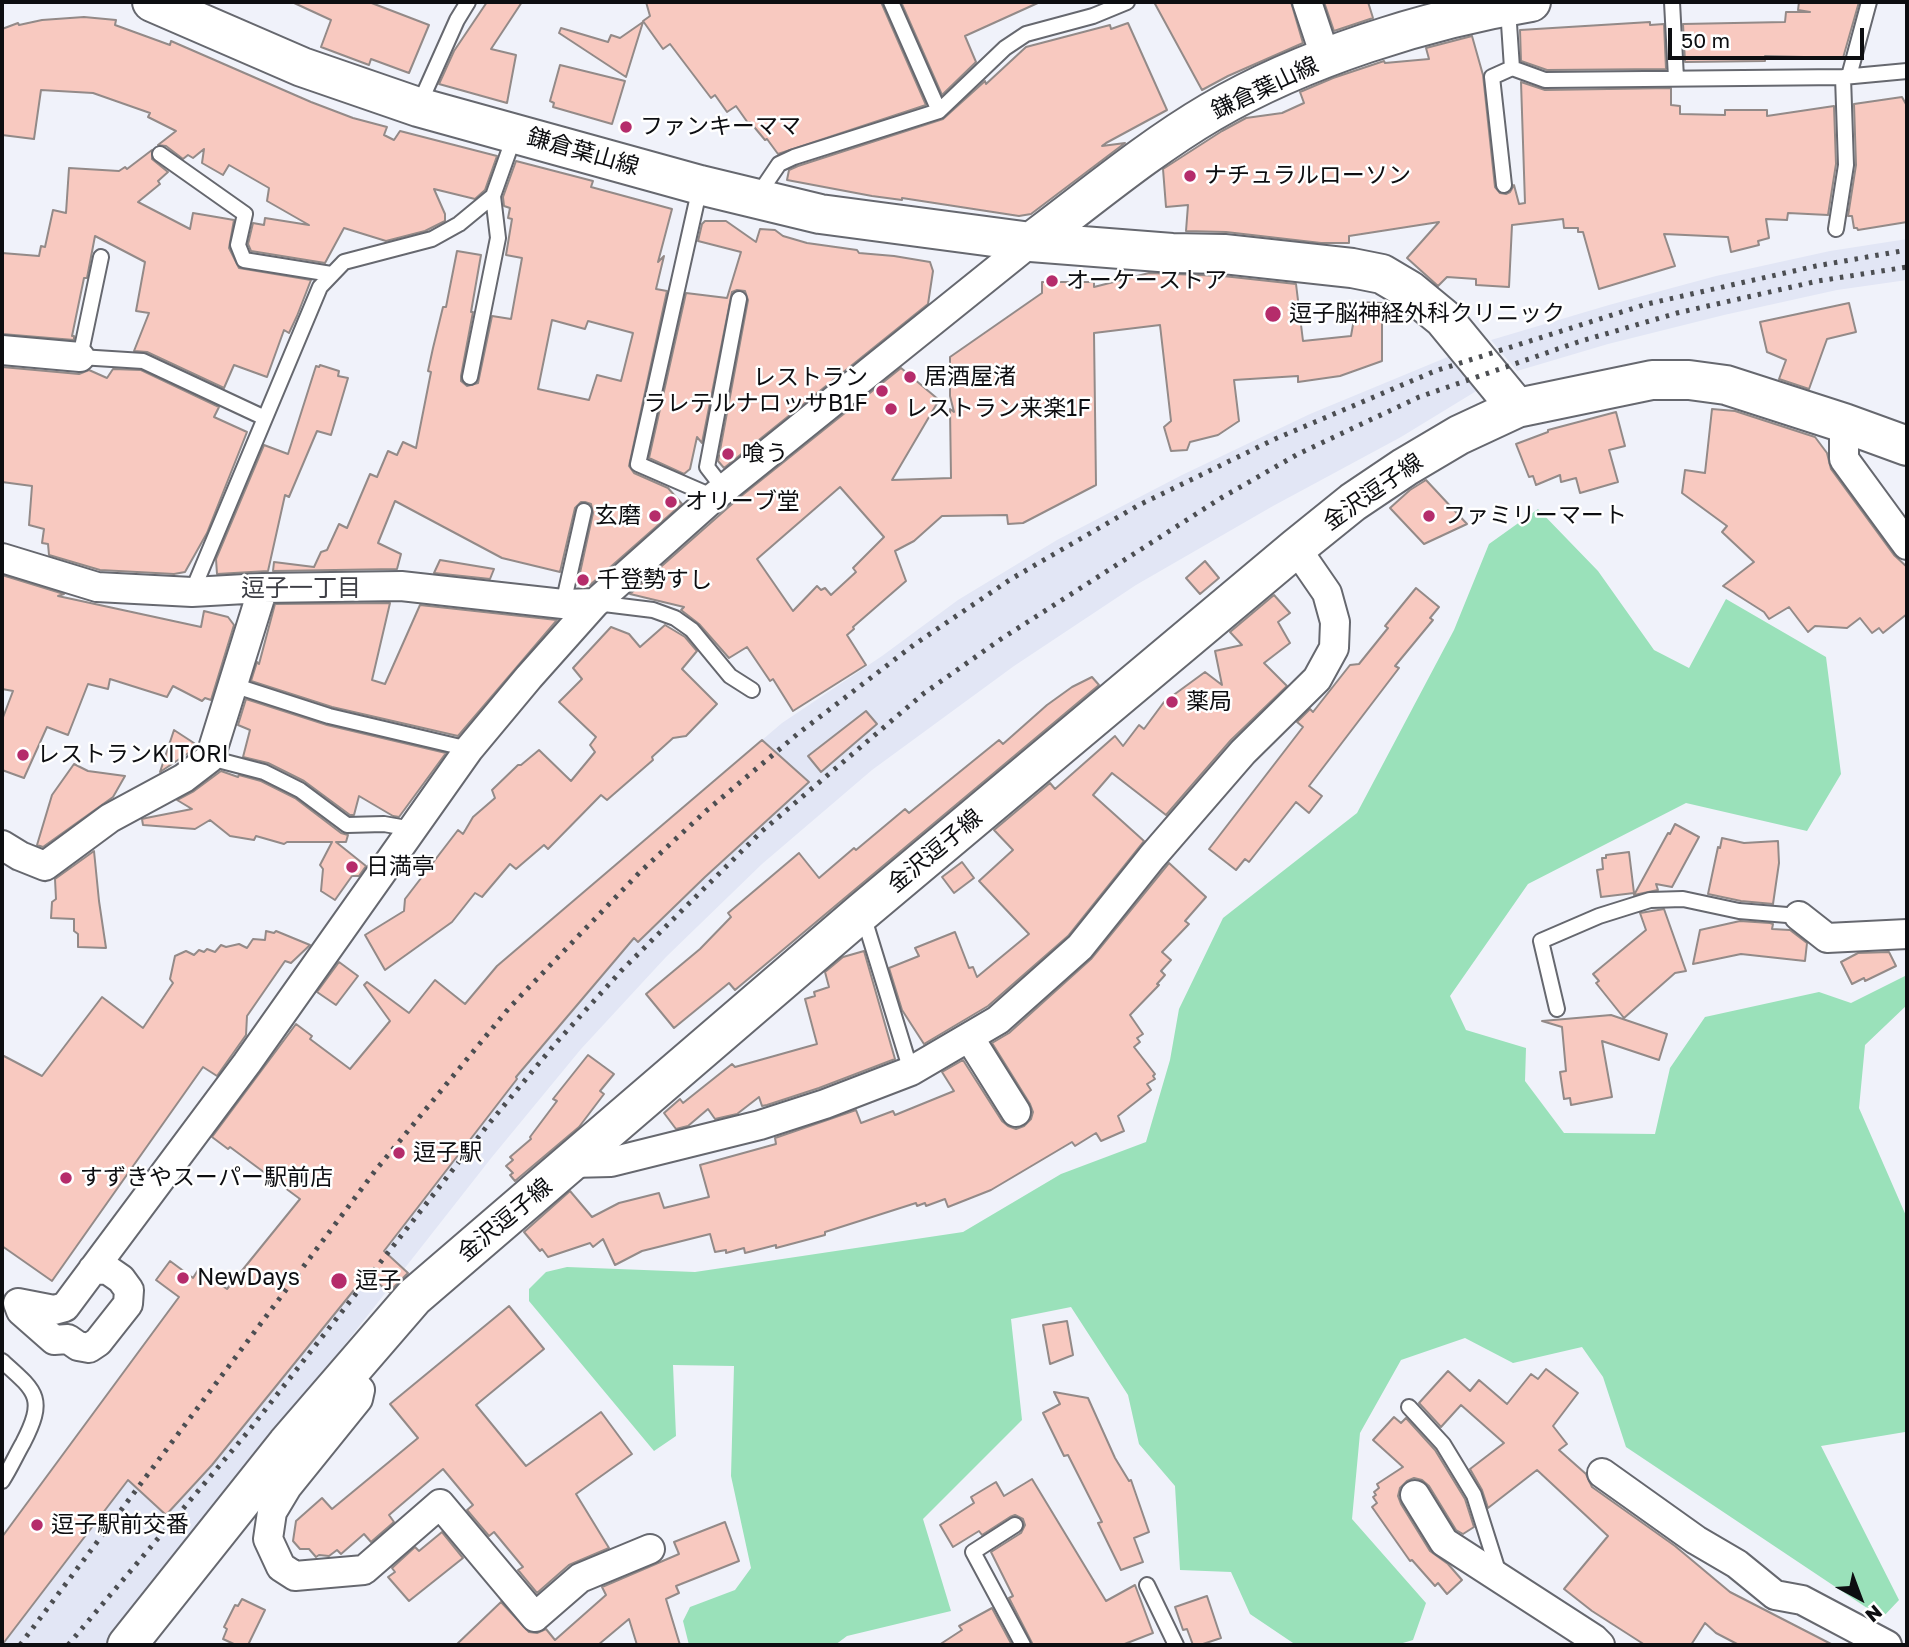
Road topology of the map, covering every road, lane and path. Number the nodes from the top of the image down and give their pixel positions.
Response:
1 (468, 2) edge
2 (891, 2) edge
3 (1127, 2) edge
4 (1307, 2) edge
5 (1672, 2) edge
6 (1869, 2) edge
7 (1519, 4) edge
8 (176, 6) edge
9 (1326, 59) junction
10 (1512, 68) junction
11 (1907, 71) edge
12 (1846, 76) junction
13 (1676, 78) junction
14 (418, 107) junction
15 (939, 111) junction
16 (515, 132) junction
17 (160, 154) dead end
18 (700, 185) junction
19 (1504, 185) dead end
20 (493, 197) junction
21 (755, 199) junction
22 (1836, 229) dead end
23 (1031, 242) junction
24 (101, 257) dead end
25 (331, 274) junction
26 (739, 299) dead end
27 (2, 350) edge
28 (80, 357) junction
29 (470, 377) dead end
30 (1517, 408) junction
31 (265, 418) junction
32 (1844, 423) junction
33 (1907, 446) edge
34 (719, 493) junction
35 (584, 510) dead end
36 (1907, 545) edge
37 (1296, 548) junction
38 (2, 558) edge
39 (263, 588) junction
40 (192, 592) junction
41 (595, 603) junction
42 (563, 604) junction
43 (233, 685) junction
44 (752, 690) dead end
45 (469, 749) junction
46 (210, 758) junction
47 (412, 830) junction
48 (2, 845) edge
49 (862, 912) junction
50 (1799, 916) joint
51 (1907, 934) edge
52 (1557, 1009) dead end
53 (969, 1037) junction
54 (911, 1071) junction
55 (1016, 1112) dead end
56 (571, 1163) junction
57 (93, 1269) junction
58 (10, 1296) edge
59 (65, 1307) junction
60 (68, 1339) junction
61 (2, 1361) edge
62 (346, 1376) junction
63 (1409, 1407) dead end
64 (1602, 1473) dead end
65 (2, 1481) edge
66 (1415, 1495) dead end
67 (1015, 1525) dead end
68 (650, 1549) dead end
69 (1501, 1578) junction
70 (1147, 1585) dead end
71 (127, 1645) edge
72 (1023, 1645) edge
73 (1176, 1645) edge
74 (1600, 1645) edge
75 (1887, 1645) edge

1 - 14 lane
2 - 15 lane
3 - 15 lane
4 - 9 street
5 - 13 lane
6 - 12 lane
7 - 9 main road, 鎌倉葉山線
7 - 10 lane
8 - 14 main road, 鎌倉葉山線
9 - 23 main road, 鎌倉葉山線
10 - 13 lane
10 - 19 lane
11 - 12 lane
12 - 13 lane
12 - 22 lane
14 - 16 main road, 鎌倉葉山線
15 - 21 lane
16 - 18 main road, 鎌倉葉山線
16 - 20 lane
17 - 25 lane
18 - 21 main road, 鎌倉葉山線
18 - 34 lane
20 - 25 lane
20 - 29 lane
21 - 23 main road, 鎌倉葉山線
23 - 30 main road, 鎌倉葉山線
23 - 34 street
24 - 28 lane
25 - 31 lane
26 - 34 lane
27 - 28 street
28 - 31 lane
30 - 32 main road, 金沢逗子線
30 - 37 main road, 金沢逗子線
31 - 40 lane
32 - 33 main road, 金沢逗子線
32 - 36 street
34 - 41 street
35 - 42 lane
37 - 49 main road, 金沢逗子線
37 - 53 street
38 - 40 street
39 - 40 street
39 - 42 street
39 - 43 street
41 - 42 street
41 - 44 lane
41 - 45 street
43 - 45 lane
43 - 46 street
45 - 47 street
46 - 47 lane
46 - 48 street
47 - 57 street
49 - 54 lane
49 - 56 main road, 金沢逗子線
50 - 51 street
50 - 52 lane
53 - 54 street
53 - 55 street
54 - 56 street
56 - 62 main road, 金沢逗子線
57 - 59 street
57 - 60 street
58 - 59 street
58 - 60 street
59 - 60 street
61 - 65 lane
62 - 68 street
62 - 71 main road, 金沢逗子線
63 - 69 lane
64 - 75 street
66 - 69 street
67 - 72 lane
69 - 74 street
70 - 73 lane

